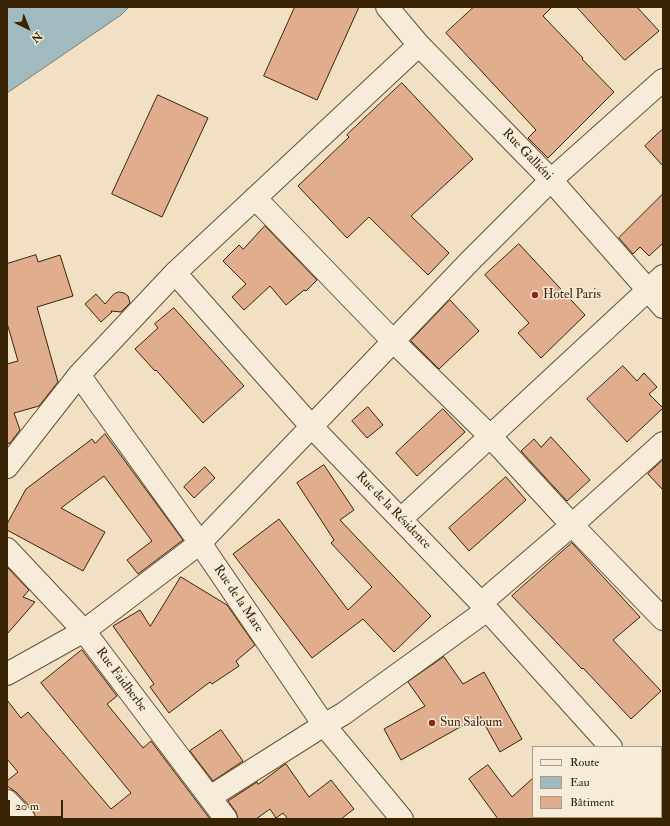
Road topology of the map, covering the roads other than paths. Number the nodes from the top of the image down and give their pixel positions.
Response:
1 (387, 7) edge
2 (419, 45) junction
3 (663, 80) edge
4 (551, 180) junction
5 (255, 198) junction
6 (175, 274) junction
7 (655, 283) edge
8 (663, 307) edge
9 (393, 341) junction
10 (79, 375) junction
11 (311, 426) junction
12 (490, 436) junction
13 (663, 443) edge
14 (7, 467) edge
15 (401, 519) junction
16 (572, 525) junction
17 (200, 543) junction
18 (7, 549) edge
19 (484, 607) junction
20 (663, 619) edge
21 (84, 632) junction
22 (7, 674) edge
23 (324, 724) junction
24 (610, 746) edge
25 (210, 797) junction
26 (7, 801) edge
27 (24, 819) edge
28 (226, 819) edge
29 (402, 819) edge

1 - 2 street, Rue Galliéni
2 - 4 street, Rue Galliéni
2 - 5 street
3 - 4 street
4 - 7 street, Rue Galliéni
4 - 9 street
5 - 6 street
5 - 9 street
6 - 10 street
6 - 11 street, Rue de la Résidence
7 - 8 street, Rue Galliéni
7 - 12 street
9 - 11 street
9 - 12 street
10 - 14 street
10 - 17 street, Rue de la Mare
11 - 15 street, Rue de la Résidence
11 - 17 street
12 - 15 street
12 - 16 street
13 - 16 street
15 - 19 street, Rue de la Résidence
16 - 19 street
16 - 20 street
17 - 21 street
17 - 23 street, Rue de la Mare
18 - 21 street, Rue Faidherbe
19 - 23 street
19 - 24 street, Rue de la Résidence
21 - 22 street
21 - 25 street, Rue Faidherbe
23 - 25 street
23 - 29 street, Rue de la Mare
25 - 28 street, Rue Faidherbe
26 - 27 street

